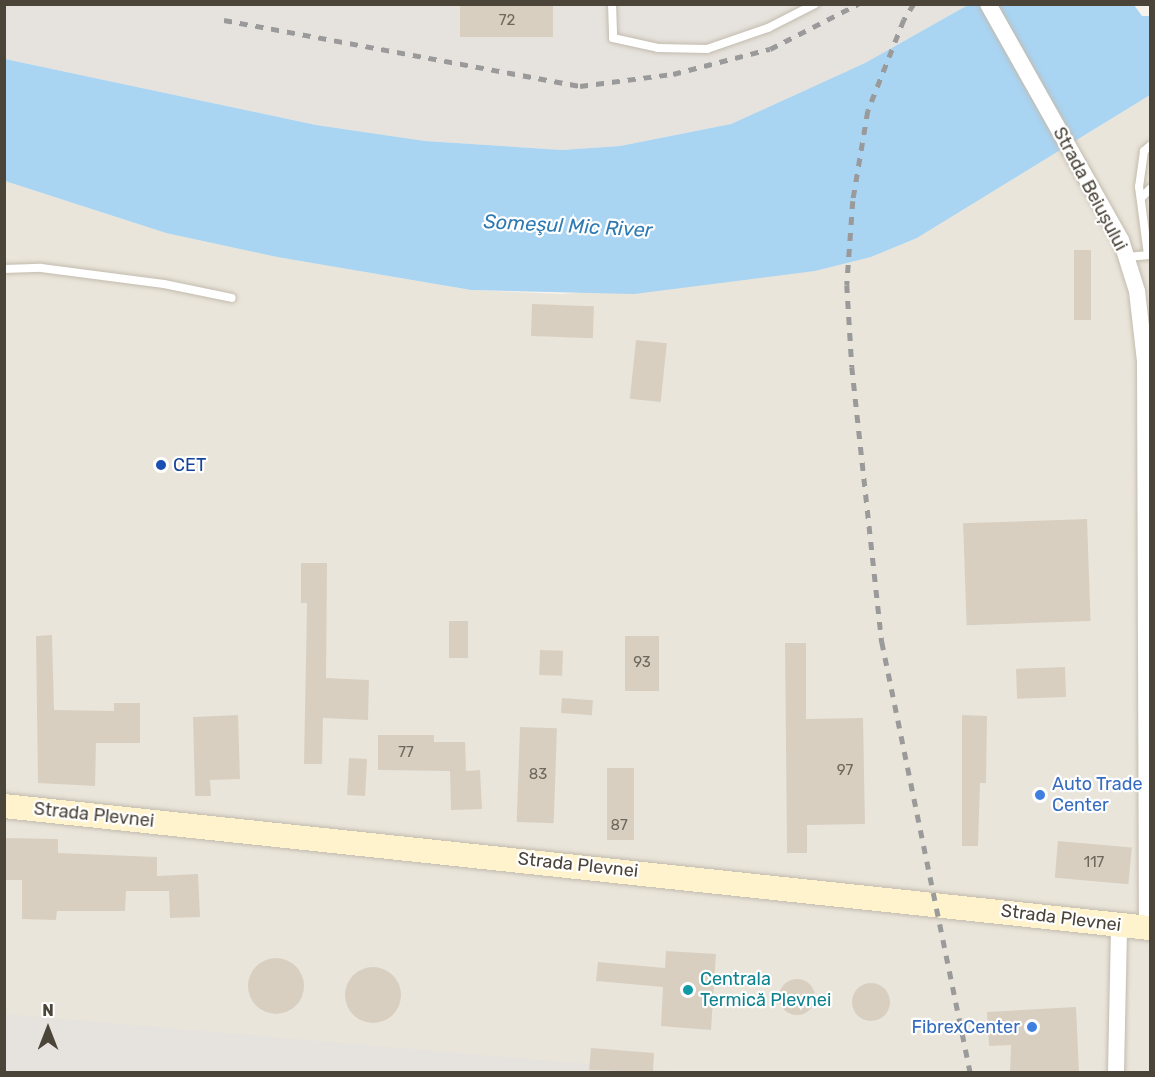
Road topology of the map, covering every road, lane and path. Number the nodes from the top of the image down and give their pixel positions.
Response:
1 (612, 4) edge
2 (815, 4) edge
3 (988, 4) edge
4 (1150, 146) edge
5 (1150, 189) edge
6 (1141, 198) junction
7 (1149, 255) edge
8 (1126, 257) junction
9 (4, 269) edge
10 (232, 298) dead end
11 (4, 806) edge
12 (1119, 924) junction
13 (1149, 928) edge
14 (1116, 1072) edge

1 - 2 lane
3 - 8 street, Strada Beiușului
4 - 6 lane
5 - 6 lane
6 - 7 lane
7 - 8 lane
8 - 13 street, Strada Beiușului
9 - 10 lane
11 - 12 main road, Strada Plevnei
12 - 13 main road, Strada Plevnei
12 - 14 street

